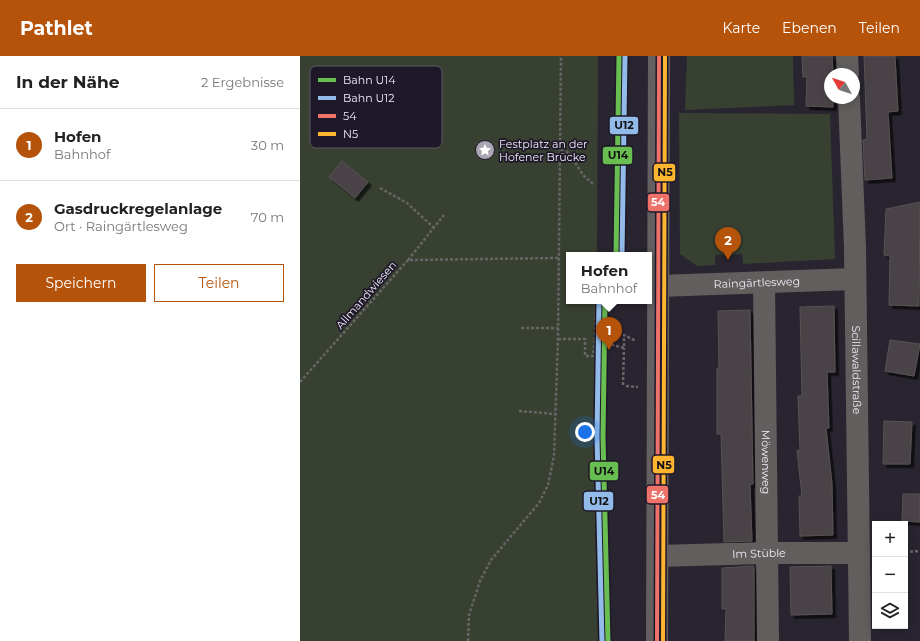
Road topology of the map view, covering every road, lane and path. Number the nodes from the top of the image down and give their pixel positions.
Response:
1 (561, 56) edge
2 (659, 56) edge
3 (847, 56) edge
4 (848, 68) edge
5 (849, 104) edge
6 (561, 150) junction
7 (593, 184) dead end
8 (380, 188) dead end
9 (444, 215) dead end
10 (433, 227) junction
11 (559, 258) junction
12 (408, 260) junction
13 (855, 279) junction
14 (764, 283) junction
15 (659, 286) junction
16 (596, 304) edge
17 (521, 328) dead end
18 (558, 328) junction
19 (558, 339) junction
20 (595, 340) junction
21 (658, 342) junction
22 (624, 348) junction
23 (300, 382) edge
24 (623, 385) dead end
25 (626, 386) dead end
26 (640, 387) dead end
27 (519, 411) dead end
28 (556, 414) junction
29 (920, 551) edge
30 (766, 552) junction
31 (859, 552) junction
32 (908, 552) edge
33 (658, 556) junction
34 (468, 641) edge
35 (657, 641) edge
36 (768, 641) edge
37 (860, 641) edge

1 - 6 path
2 - 15 main road
3 - 4 street
5 - 13 street, Scillawaldstraße
6 - 7 path
6 - 11 path
8 - 10 path
9 - 10 path
10 - 12 path
11 - 12 path, Allmandwiesen
11 - 18 path
12 - 23 path, Allmandwiesen
13 - 14 street, Raingärtlesweg
13 - 31 street, Scillawaldstraße
14 - 15 street, Raingärtlesweg
14 - 30 street, Möwenweg
15 - 21 main road
16 - 20 path
17 - 18 path
18 - 19 path
19 - 20 path
19 - 28 path
20 - 22 path
21 - 22 path
21 - 33 main road
22 - 24 path
25 - 26 path
27 - 28 path
28 - 34 path
29 - 32 path
30 - 31 street, Im Stüble
30 - 33 street, Im Stüble
30 - 36 street, Möwenweg
31 - 37 street, Scillawaldstraße
33 - 35 main road

